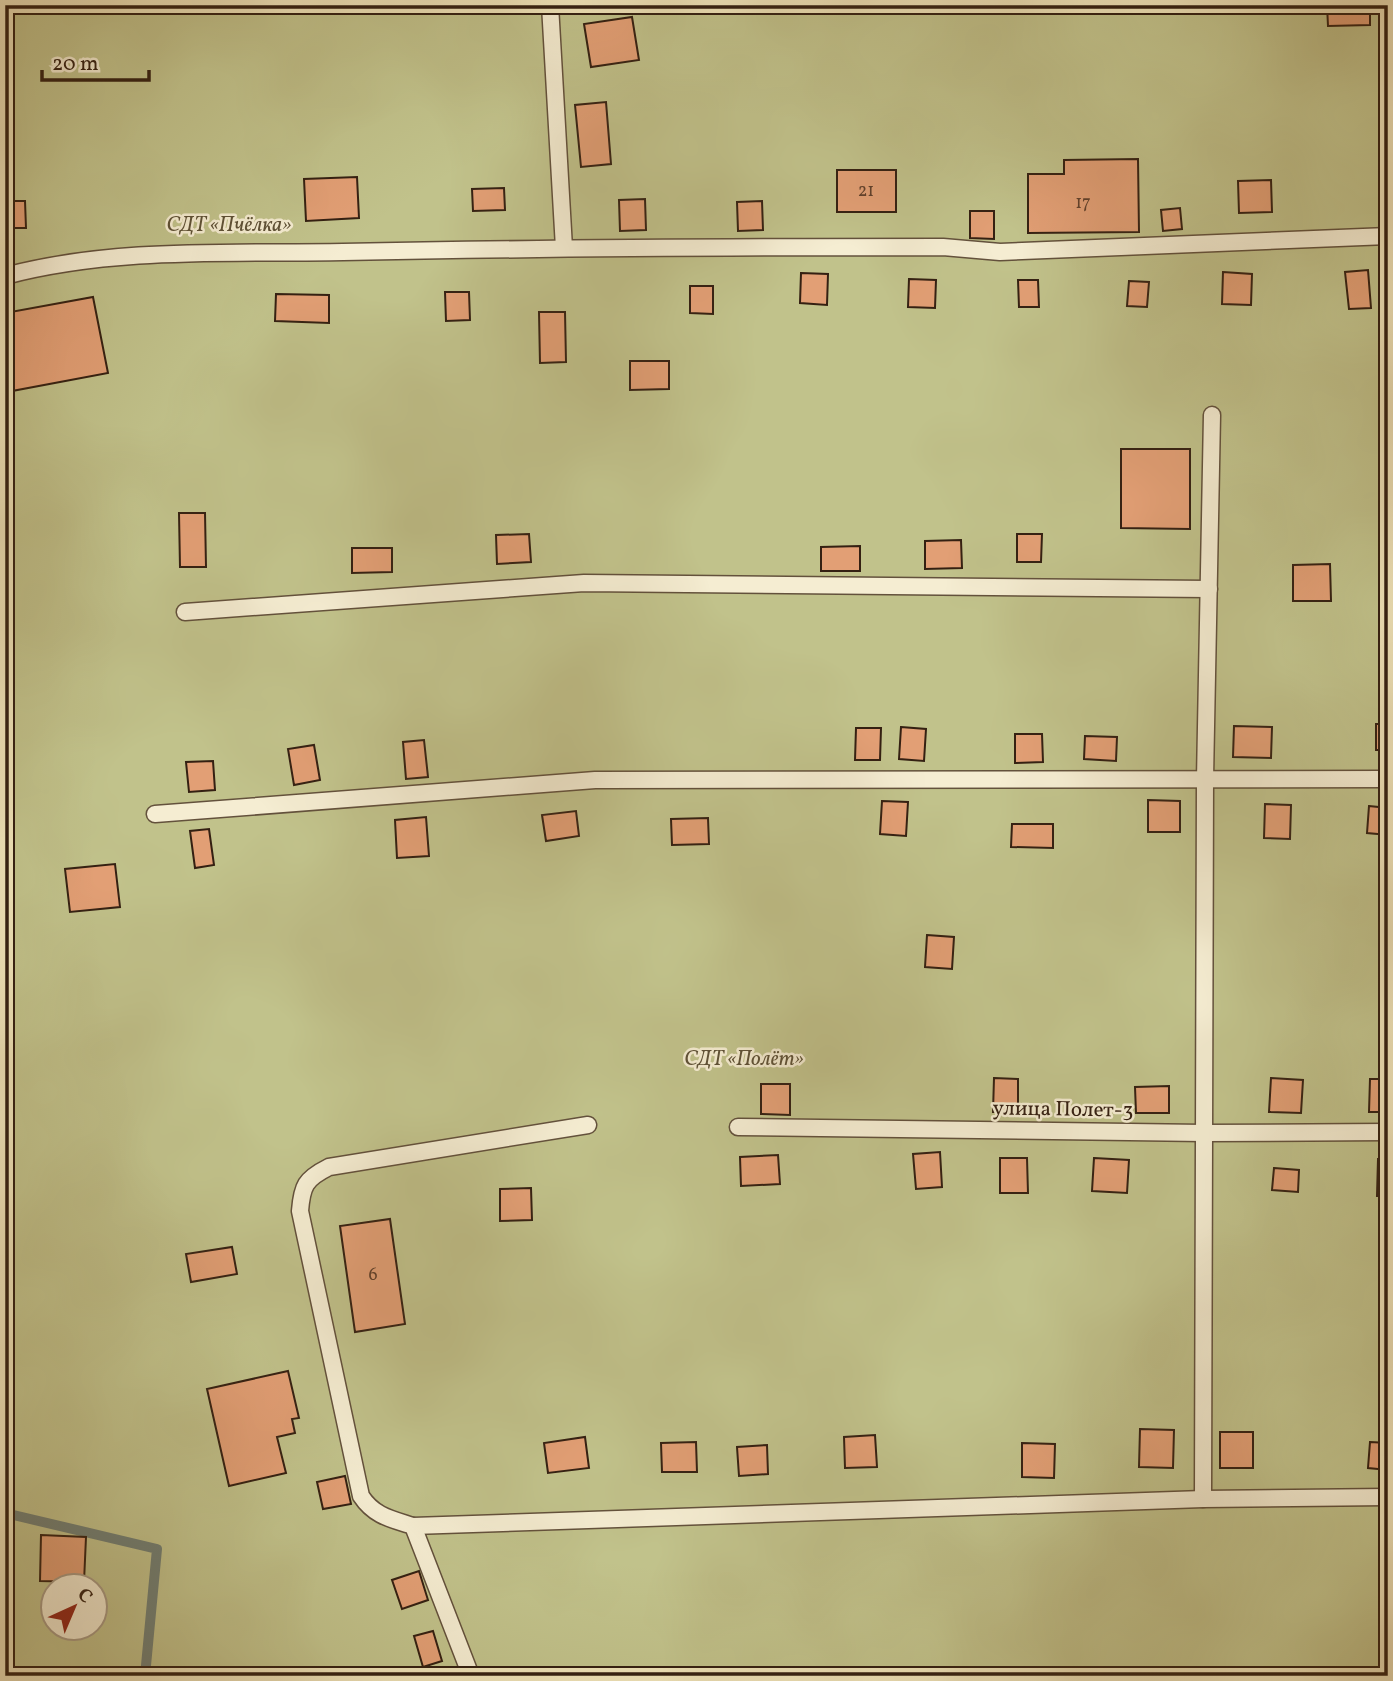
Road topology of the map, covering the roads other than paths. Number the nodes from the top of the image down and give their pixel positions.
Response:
1 (550, 5) edge
2 (1388, 236) edge
3 (564, 247) junction
4 (5, 276) edge
5 (1212, 415) dead end
6 (1209, 589) junction
7 (185, 612) dead end
8 (1205, 779) junction
9 (1388, 779) edge
10 (155, 814) dead end
11 (588, 1125) dead end
12 (738, 1127) dead end
13 (1388, 1132) edge
14 (1204, 1133) junction
15 (1388, 1497) edge
16 (1203, 1499) junction
17 (413, 1526) junction
18 (471, 1676) edge

1 - 3 lane
2 - 3 lane
3 - 4 lane
5 - 6 lane
6 - 7 lane
6 - 8 lane
8 - 9 lane
8 - 10 lane
8 - 14 lane
11 - 17 lane
12 - 14 lane, улица Полет-3
13 - 14 lane, улица Полет-3
14 - 16 lane
15 - 16 lane
16 - 17 lane
17 - 18 lane

